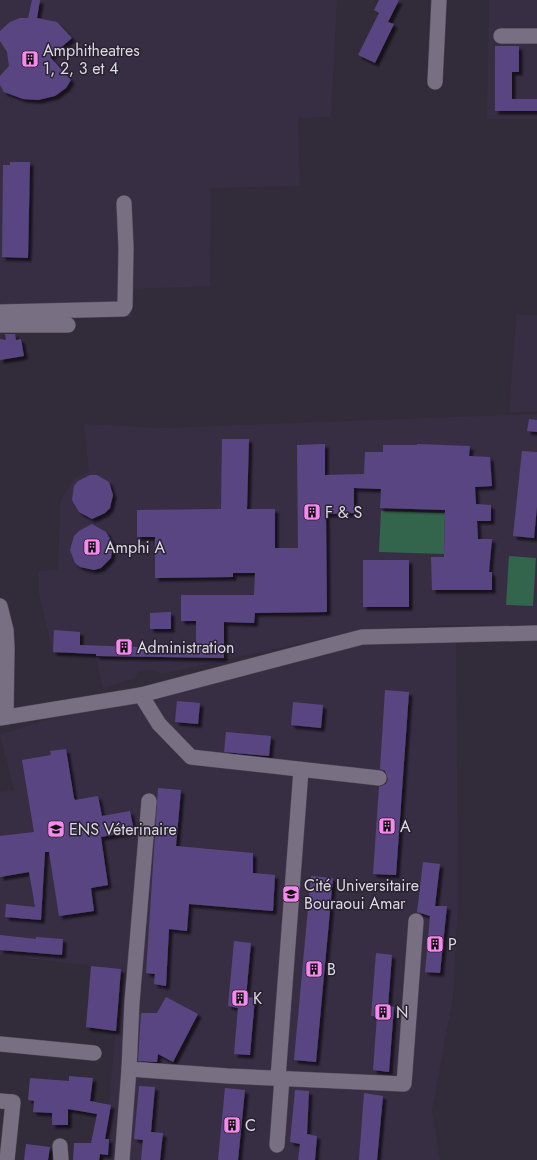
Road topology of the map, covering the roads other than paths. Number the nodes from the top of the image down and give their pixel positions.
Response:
1 (439, 0) edge
2 (501, 36) dead end
3 (537, 36) edge
4 (435, 82) dead end
5 (124, 203) dead end
6 (0, 312) edge
7 (0, 325) edge
8 (68, 325) dead end
9 (0, 606) edge
10 (537, 633) edge
11 (141, 695) junction
12 (3, 718) edge
13 (301, 770) junction
14 (379, 778) dead end
15 (149, 801) dead end
16 (416, 921) dead end
17 (0, 1044) edge
18 (94, 1052) dead end
19 (129, 1069) junction
20 (280, 1078) junction
21 (0, 1101) edge
22 (277, 1145) dead end
23 (5, 1159) edge
24 (122, 1160) edge

1 - 4 street
2 - 3 street
5 - 6 street
7 - 8 street
9 - 12 street
10 - 11 street
11 - 12 street
11 - 13 street
13 - 14 street
13 - 20 street
15 - 19 street
16 - 20 street
17 - 18 street
19 - 20 street
19 - 24 street
20 - 22 street
21 - 23 street

